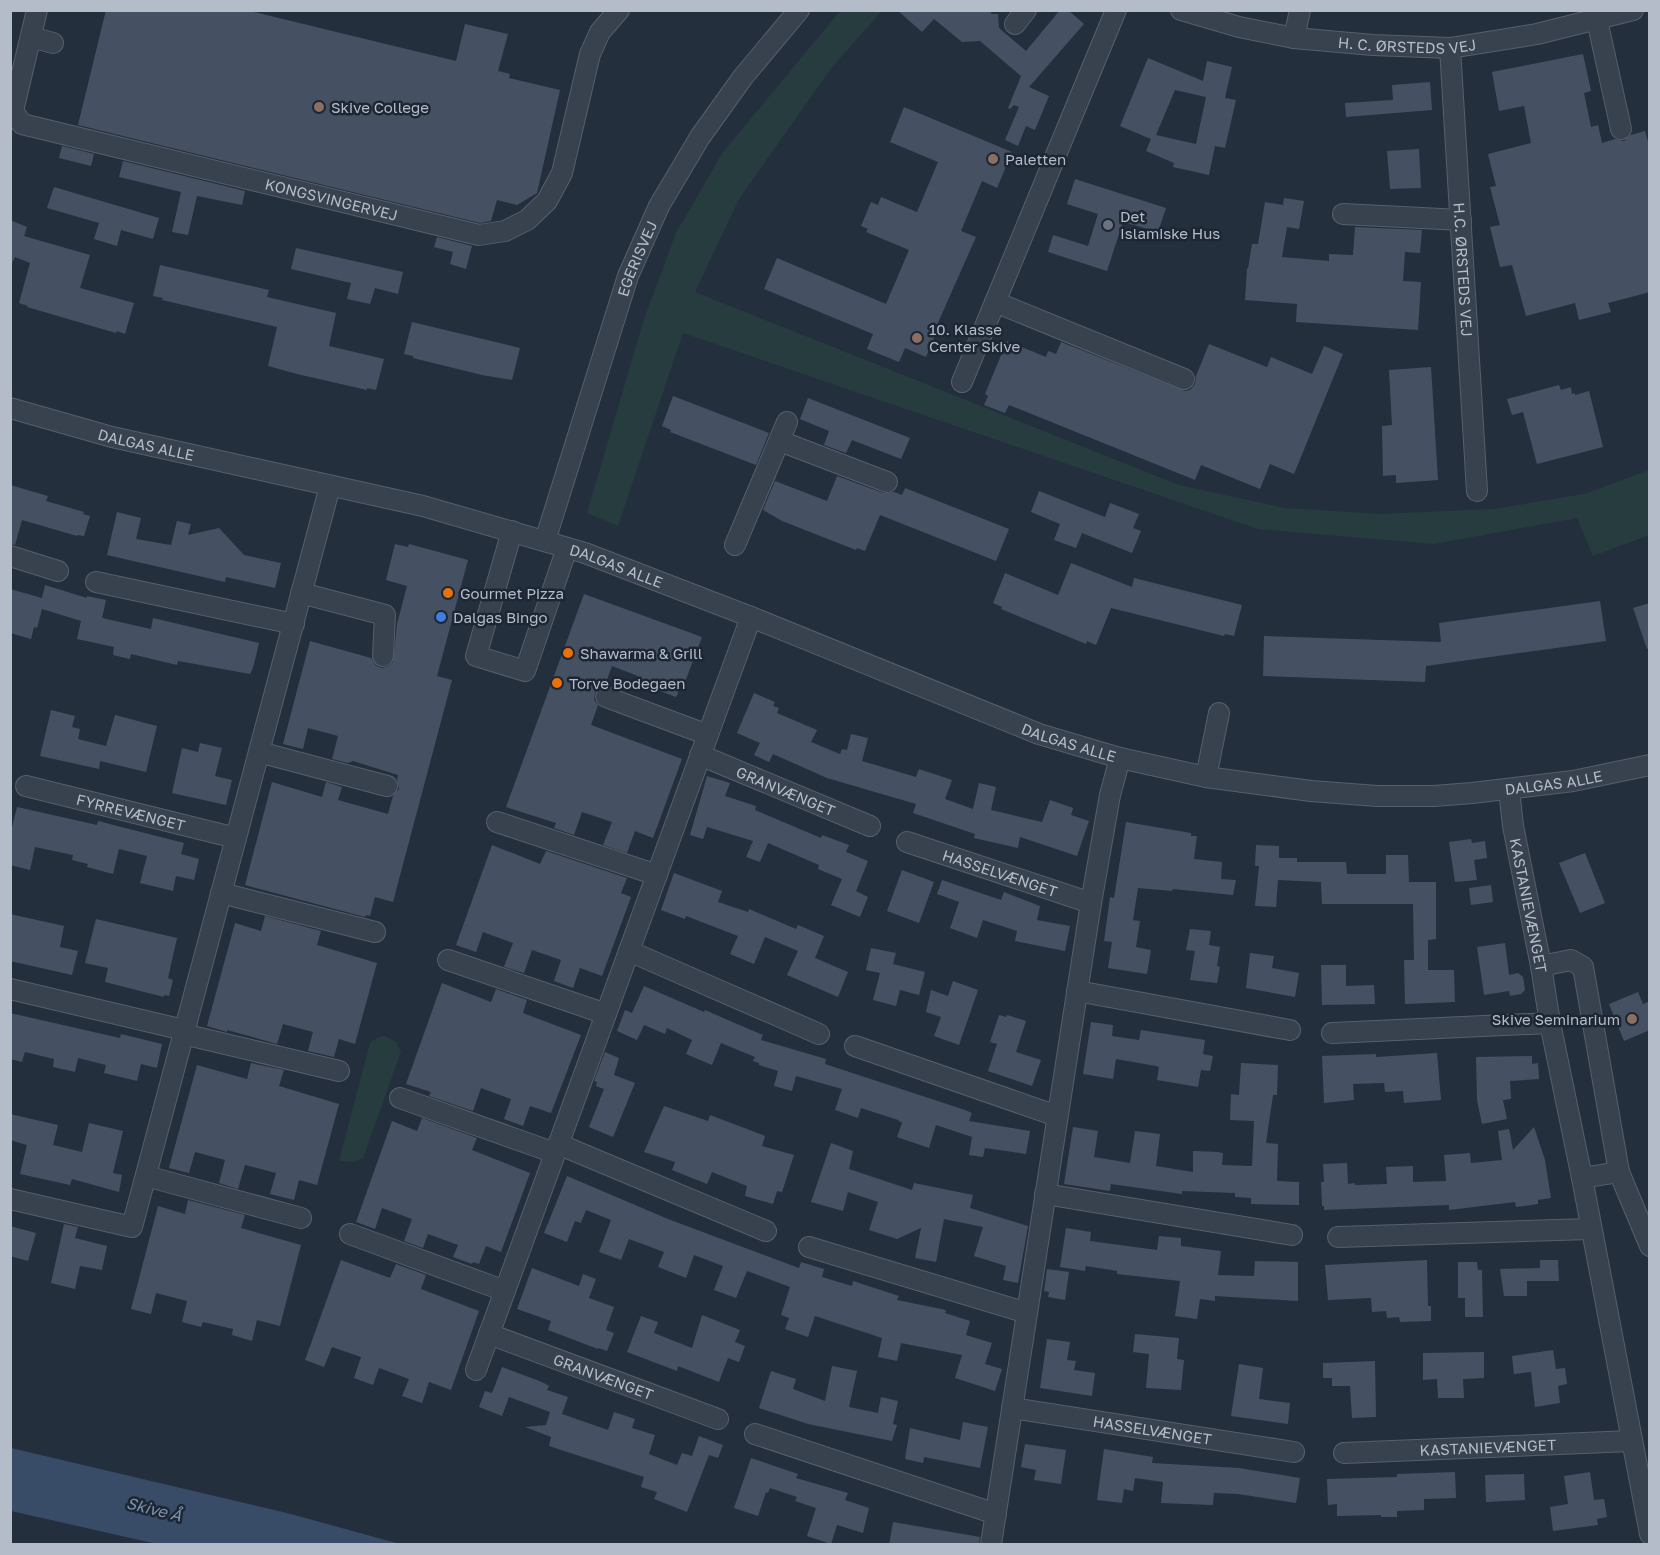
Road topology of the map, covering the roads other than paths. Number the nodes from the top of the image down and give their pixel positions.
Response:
1 (37, 10) edge
2 (619, 10) edge
3 (800, 10) edge
4 (1116, 10) edge
5 (1180, 10) edge
6 (1300, 10) edge
7 (1632, 10) edge
8 (1597, 20) junction
9 (31, 38) junction
10 (1294, 38) junction
11 (53, 43) dead end
12 (1450, 48) junction
13 (1622, 129) dead end
14 (1342, 214) dead end
15 (1461, 220) junction
16 (995, 303) junction
17 (1184, 379) dead end
18 (962, 382) dead end
19 (10, 408) edge
20 (787, 422) dead end
21 (780, 441) junction
22 (887, 482) dead end
23 (330, 486) junction
24 (1477, 491) dead end
25 (512, 531) junction
26 (545, 541) junction
27 (735, 545) dead end
28 (567, 548) junction
29 (10, 556) edge
30 (58, 571) dead end
31 (96, 582) dead end
32 (301, 593) junction
33 (751, 617) junction
34 (294, 624) junction
35 (383, 656) dead end
36 (606, 698) dead end
37 (1219, 714) dead end
38 (708, 735) junction
39 (259, 752) junction
40 (700, 755) junction
41 (1120, 758) junction
42 (1650, 765) edge
43 (1206, 777) junction
44 (26, 786) dead end
45 (387, 786) dead end
46 (1509, 789) junction
47 (497, 822) dead end
48 (870, 826) dead end
49 (236, 838) junction
50 (907, 842) dead end
51 (657, 874) junction
52 (221, 893) junction
53 (1091, 903) junction
54 (375, 932) dead end
55 (629, 951) junction
56 (448, 960) dead end
57 (1541, 966) junction
58 (10, 989) edge
59 (1077, 991) junction
60 (606, 1014) junction
61 (1550, 1023) junction
62 (1290, 1030) dead end
63 (184, 1032) junction
64 (1332, 1033) dead end
65 (819, 1034) dead end
66 (855, 1046) dead end
67 (339, 1071) dead end
68 (400, 1098) dead end
69 (1057, 1116) junction
70 (557, 1148) junction
71 (1619, 1172) junction
72 (146, 1176) junction
73 (1582, 1178) junction
74 (1046, 1194) junction
75 (10, 1199) edge
76 (301, 1218) dead end
77 (1590, 1229) junction
78 (766, 1231) dead end
79 (350, 1234) dead end
80 (1292, 1234) dead end
81 (1338, 1237) dead end
82 (1650, 1246) edge
83 (809, 1247) dead end
84 (505, 1291) junction
85 (1027, 1313) junction
86 (489, 1334) junction
87 (476, 1370) dead end
88 (1012, 1408) junction
89 (718, 1419) dead end
90 (755, 1434) dead end
91 (1631, 1441) junction
92 (1294, 1452) dead end
93 (1344, 1453) dead end
94 (1647, 1510) edge
95 (996, 1514) junction
96 (1650, 1534) edge
97 (991, 1545) edge

1 - 9 street, KONGSVINGERVEJ
2 - 9 street, KONGSVINGERVEJ
3 - 26 street, EGERISVEJ
4 - 16 street
5 - 10 street, H. C. ØRSTEDS VEJ
6 - 10 street
7 - 8 street, H. C. ØRSTEDS VEJ
8 - 12 street, H. C. ØRSTEDS VEJ
8 - 13 street
9 - 11 street
10 - 12 street, H. C. ØRSTEDS VEJ
12 - 15 street, H.C. ØRSTEDS VEJ
14 - 15 street
15 - 24 street, H.C. ØRSTEDS VEJ
16 - 17 street
16 - 18 street
19 - 23 street, DALGAS ALLE
20 - 21 street
21 - 22 street
21 - 27 street
23 - 25 street, DALGAS ALLE
23 - 32 street
25 - 26 street, DALGAS ALLE
25 - 28 street
26 - 28 street, DALGAS ALLE
28 - 33 street, DALGAS ALLE
29 - 30 street
31 - 34 street
32 - 34 street
32 - 35 street
33 - 38 street
33 - 41 street, DALGAS ALLE
34 - 39 street
36 - 38 street
37 - 43 street
38 - 40 street
39 - 45 street
39 - 49 street
40 - 48 street, GRANVÆNGET
40 - 51 street
41 - 43 street, DALGAS ALLE
41 - 53 street
42 - 46 street, DALGAS ALLE
43 - 46 street, DALGAS ALLE
44 - 49 street, FYRREVÆNGET
46 - 57 street, KASTANIEVÆNGET
47 - 51 street
49 - 52 street
50 - 53 street, HASSELVÆNGET
51 - 55 street
52 - 54 street
52 - 63 street
53 - 59 street
55 - 60 street
55 - 65 street
56 - 60 street
57 - 61 street, KASTANIEVÆNGET
57 - 71 street
58 - 63 street
59 - 62 street
59 - 69 street
60 - 70 street
61 - 64 street
61 - 73 street, KASTANIEVÆNGET
63 - 67 street
63 - 72 street
66 - 69 street
68 - 70 street
69 - 74 street
70 - 78 street
70 - 84 street
71 - 73 street
71 - 82 street
72 - 75 street
72 - 76 street
73 - 77 street, KASTANIEVÆNGET
74 - 80 street
74 - 85 street
77 - 81 street
77 - 91 street, KASTANIEVÆNGET
79 - 84 street
83 - 85 street
84 - 86 street
85 - 88 street
86 - 87 street
86 - 89 street, GRANVÆNGET
88 - 92 street, HASSELVÆNGET
88 - 95 street
90 - 95 street
91 - 93 street, KASTANIEVÆNGET
91 - 94 street, KASTANIEVÆNGET
94 - 96 street, KASTANIEVÆNGET
95 - 97 street

